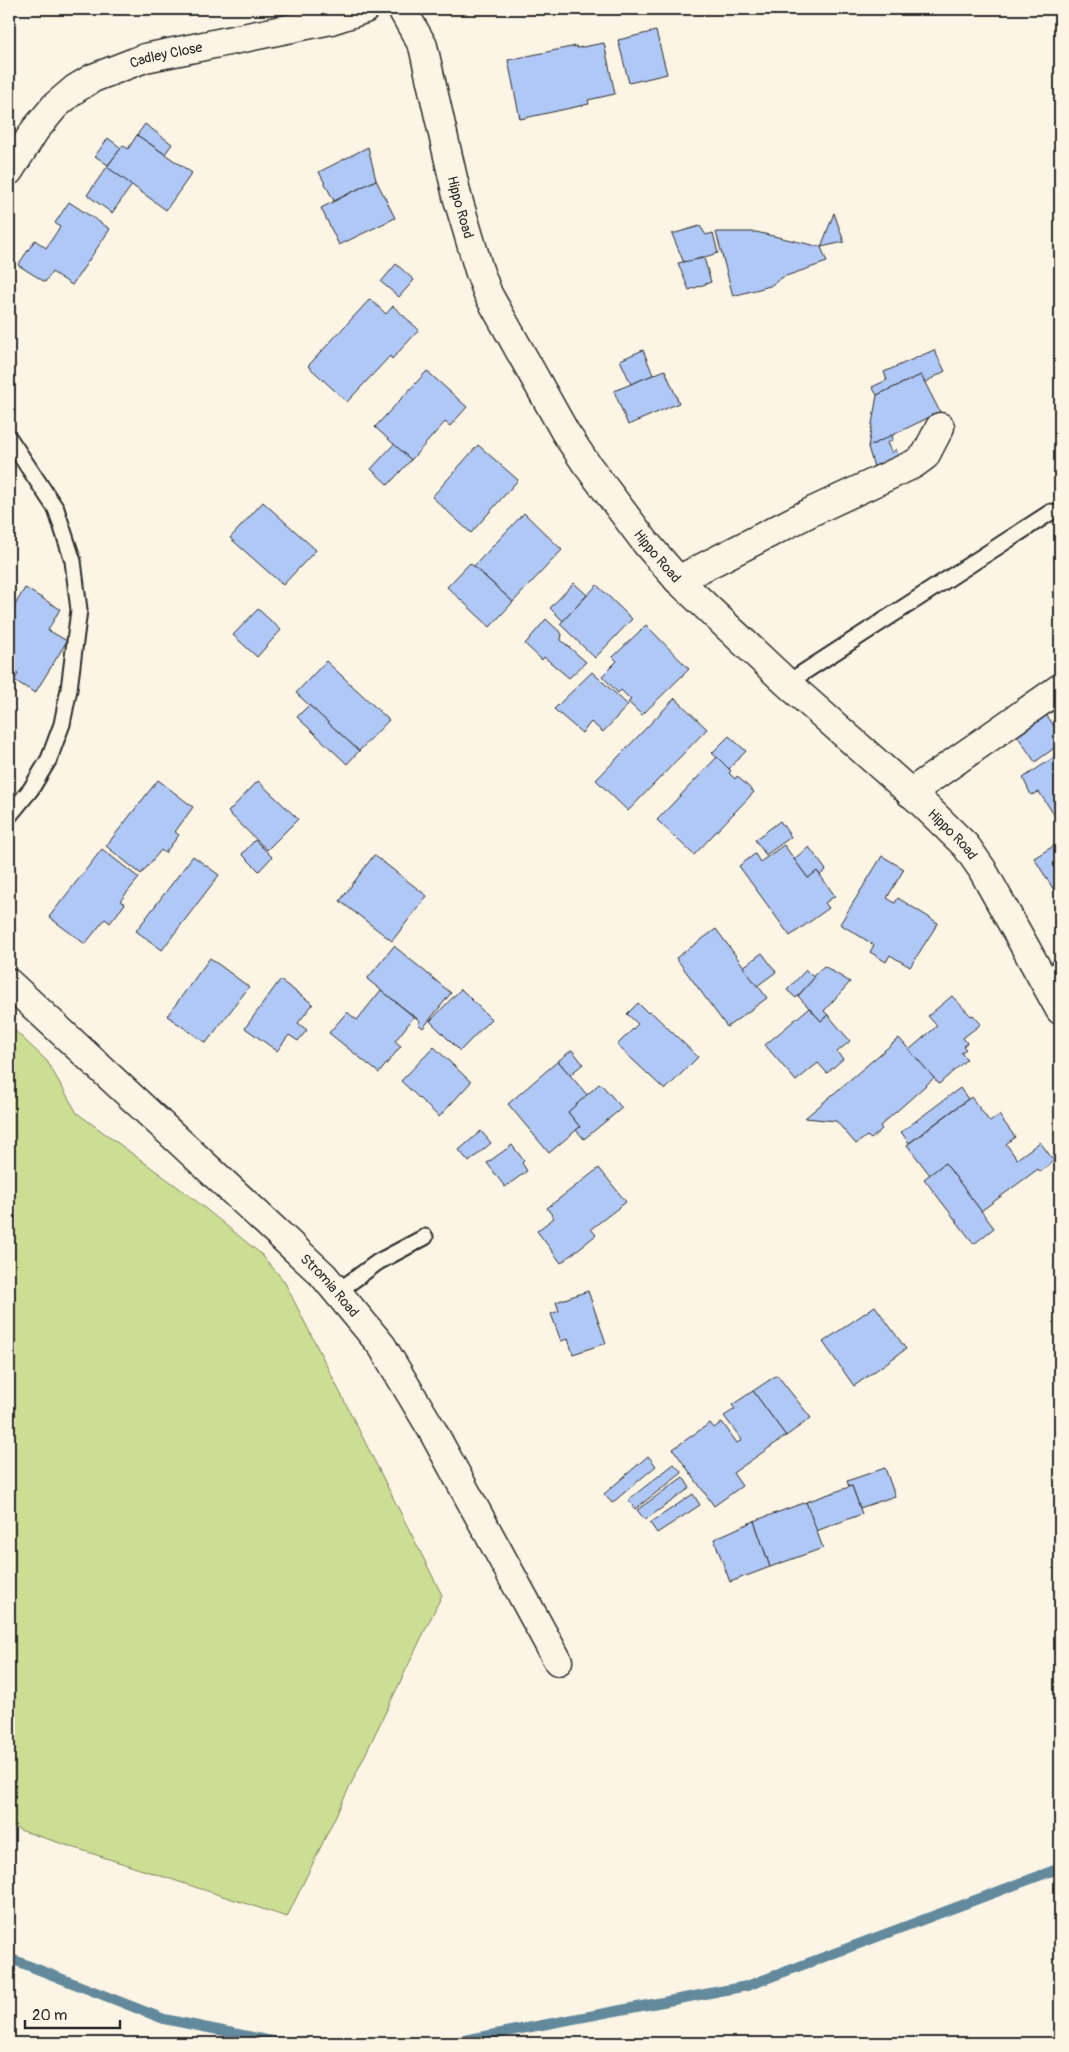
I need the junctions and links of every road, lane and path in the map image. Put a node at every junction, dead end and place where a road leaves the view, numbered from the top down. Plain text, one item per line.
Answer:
1 (365, 9) edge
2 (402, 9) edge
3 (9, 171) edge
4 (940, 427) dead end
5 (9, 438) edge
6 (1051, 512) dead end
7 (678, 580) junction
8 (787, 683) junction
9 (1060, 688) edge
10 (910, 793) junction
11 (9, 816) edge
12 (1052, 973) edge
13 (9, 983) edge
14 (1060, 1010) edge
15 (425, 1236) dead end
16 (337, 1292) junction
17 (558, 1661) dead end

1 - 3 street, Cadley Close
2 - 7 street, Hippo Road
4 - 7 street
5 - 11 lane
6 - 8 lane
7 - 8 street, Hippo Road
8 - 10 street, Hippo Road
9 - 10 street
10 - 12 street, Hippo Road
12 - 14 street, Hippo Road
13 - 16 street, Stromia Road
15 - 16 lane
16 - 17 street, Stromia Road

